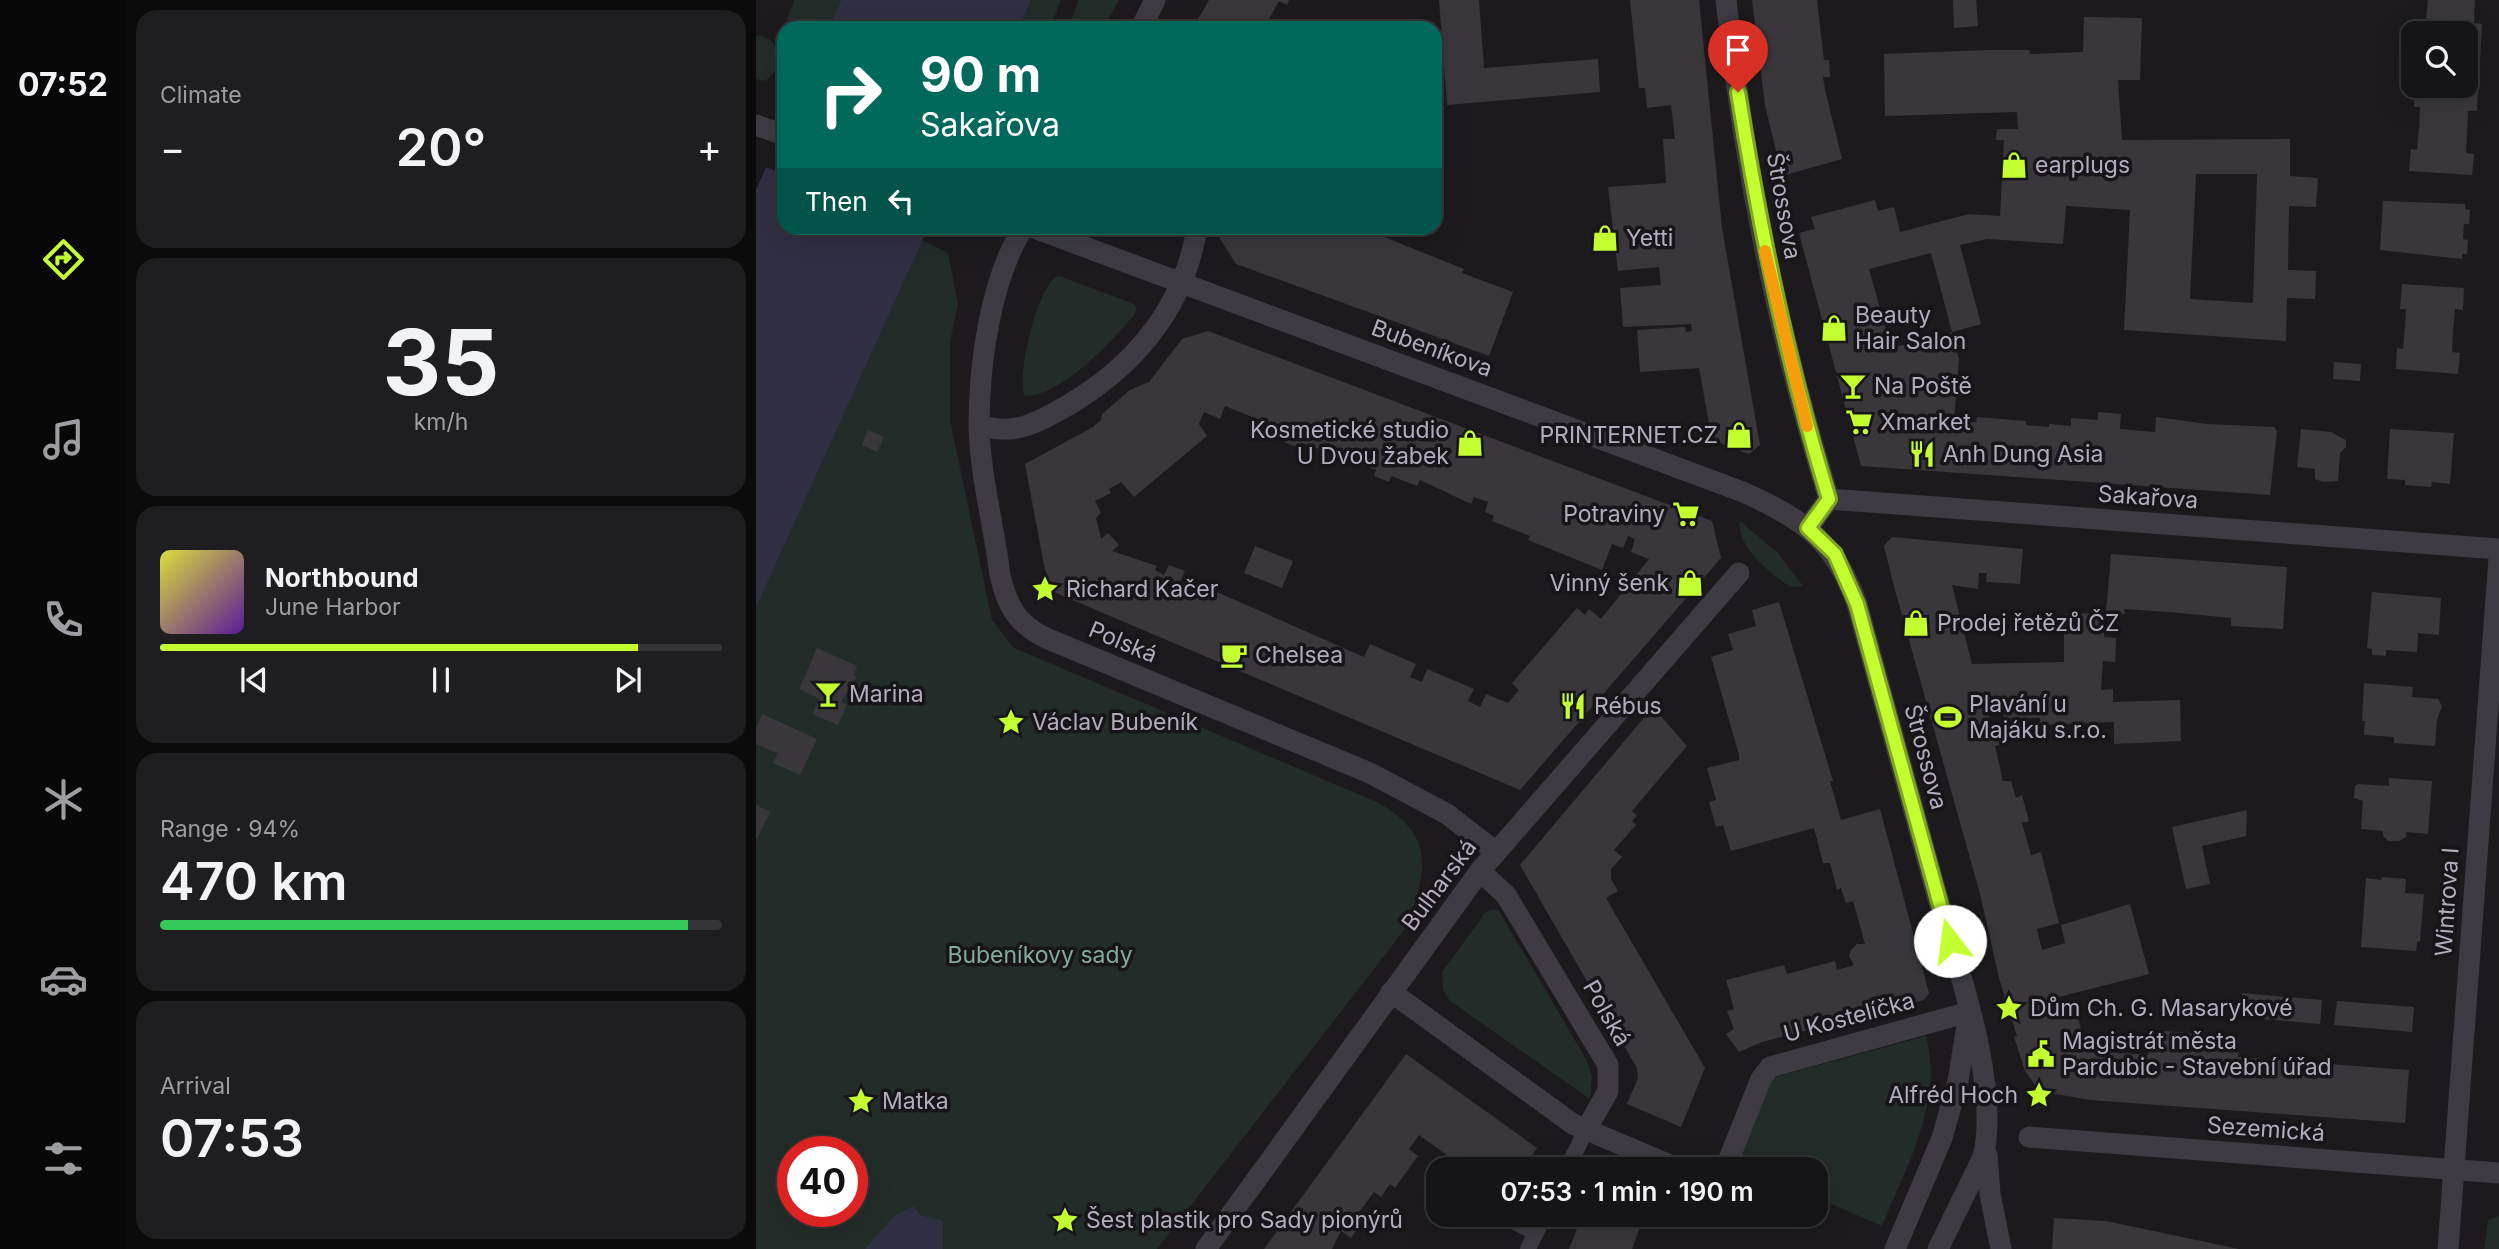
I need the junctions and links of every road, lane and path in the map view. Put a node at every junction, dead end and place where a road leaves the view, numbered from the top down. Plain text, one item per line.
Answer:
1 (1155, 0) edge
2 (1726, 0) edge
3 (1144, 21) edge
4 (1019, 235) edge
5 (1053, 235) edge
6 (1196, 235) edge
7 (1183, 283) junction
8 (979, 425) junction
9 (1829, 499) junction
10 (1808, 528) junction
11 (2499, 549) edge
12 (2499, 558) edge
13 (1739, 573) dead end
14 (1496, 852) junction
15 (1480, 871) junction
16 (1391, 992) junction
17 (1969, 1012) junction
18 (1586, 1130) junction
19 (2029, 1137) dead end
20 (1987, 1143) junction
21 (1573, 1157) edge
22 (1650, 1157) edge
23 (1730, 1157) edge
24 (2454, 1170) junction
25 (2499, 1173) edge
26 (1525, 1227) edge
27 (1539, 1227) edge
28 (1536, 1233) junction
29 (1206, 1249) edge
30 (1528, 1249) edge
31 (1895, 1249) edge
32 (1938, 1249) edge
33 (2001, 1249) edge
34 (2448, 1249) edge

1 - 3 street
2 - 9 street, Štrossova
4 - 8 street, Polská
5 - 7 street, Bubeníkova
6 - 7 street
7 - 8 street
7 - 10 street, Bubeníkova
8 - 14 street, Polská
9 - 10 street
9 - 11 street, Sakařova
10 - 17 street, Štrossova
12 - 24 street, Wintrova I
13 - 14 street, Bulharská
14 - 15 street, Bulharská
15 - 16 street, Bulharská
15 - 18 street, Polská
16 - 18 street
16 - 29 street, Bulharská
17 - 20 street, Štrossova
17 - 23 street, U Kostelíčka
17 - 31 street, Štrossova
18 - 21 lane
18 - 22 street
19 - 24 street, Sezemická
20 - 32 street, Štrossova
20 - 33 street
24 - 25 street, Sezemická
24 - 34 street, Wintrova I
26 - 28 lane
27 - 28 lane
28 - 30 lane

